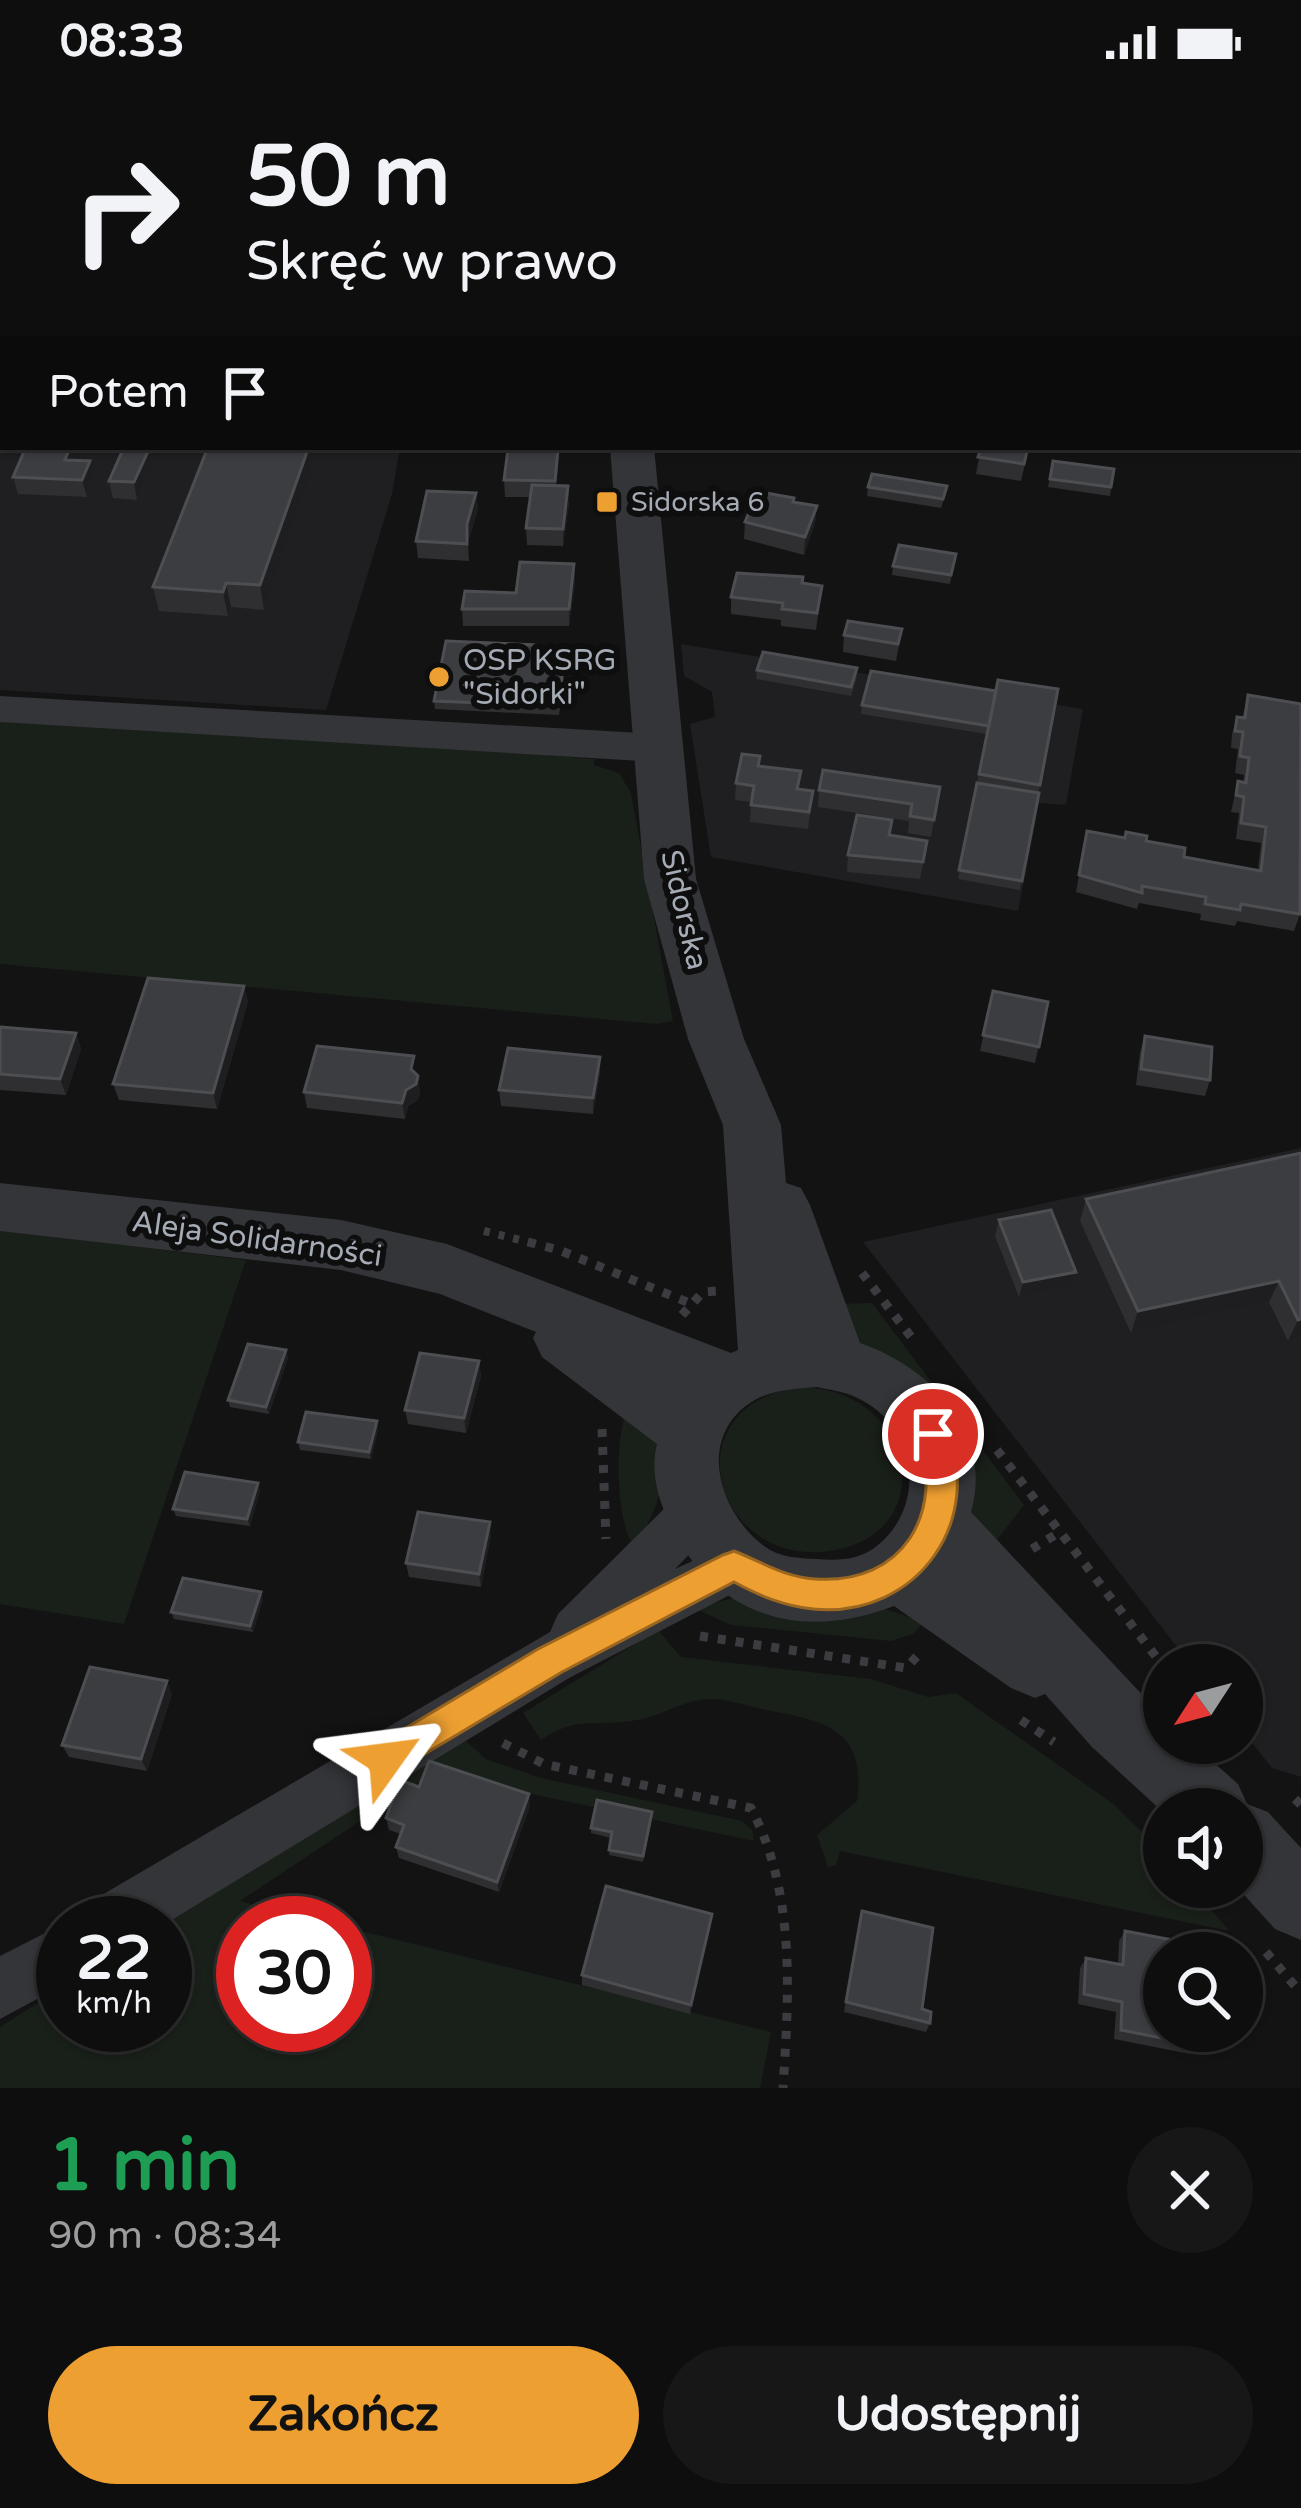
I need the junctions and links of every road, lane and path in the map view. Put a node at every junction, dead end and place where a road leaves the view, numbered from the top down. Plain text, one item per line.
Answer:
1 (632, 450) edge
2 (0, 709) edge
3 (658, 748) junction
4 (752, 1125) junction
5 (0, 1207) edge
6 (861, 1271) dead end
7 (726, 1290) dead end
8 (508, 1295) junction
9 (678, 1321) dead end
10 (918, 1346) dead end
11 (837, 1365) junction
12 (752, 1373) junction
13 (602, 1420) dead end
14 (692, 1433) junction
15 (989, 1439) dead end
16 (693, 1514) junction
17 (612, 1546) dead end
18 (918, 1547) junction
19 (734, 1566) junction
20 (692, 1629) dead end
21 (929, 1643) dead end
22 (1146, 1644) edge
23 (920, 1653) junction
24 (550, 1660) junction
25 (938, 1665) dead end
26 (465, 1712) junction
27 (1012, 1714) dead end
28 (1092, 1736) junction
29 (1178, 1788) edge
30 (1279, 1814) edge
31 (156, 1896) edge
32 (1301, 1903) edge
33 (36, 1968) edge
34 (0, 1989) edge
35 (783, 2088) edge

1 - 3 street, Sidorska
2 - 3 street
3 - 4 street, Sidorska
4 - 11 street
4 - 12 street, Sidorska
5 - 8 street, Aleja Solidarności
6 - 10 path
7 - 9 path
8 - 12 street
8 - 14 street
11 - 12 street
11 - 18 street
12 - 14 street
13 - 17 path
14 - 16 street
15 - 22 path
16 - 19 street
16 - 24 street
18 - 19 street
18 - 28 street
19 - 24 street
20 - 23 path
21 - 23 path
23 - 25 path
24 - 26 street
26 - 31 street
26 - 35 path
27 - 28 path
28 - 29 street
30 - 32 street
33 - 34 street

